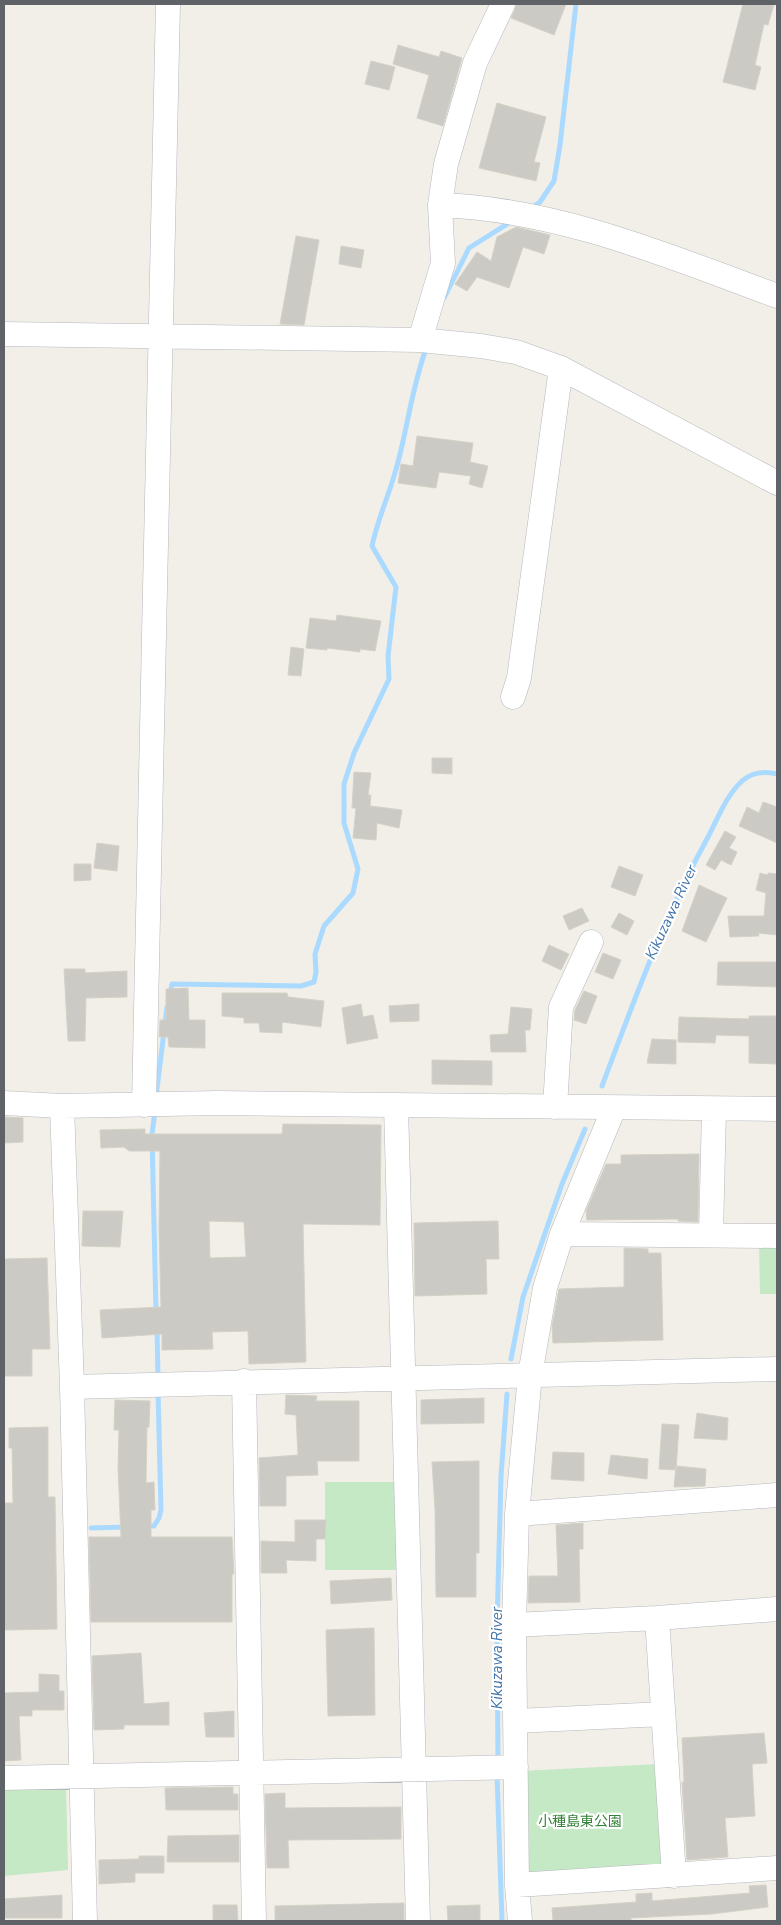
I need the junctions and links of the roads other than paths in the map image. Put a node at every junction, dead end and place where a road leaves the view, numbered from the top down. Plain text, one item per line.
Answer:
1 (168, 4) edge
2 (503, 4) edge
3 (440, 205) junction
4 (777, 296) edge
5 (4, 334) edge
6 (159, 336) junction
7 (420, 340) junction
8 (561, 368) junction
9 (777, 483) edge
10 (513, 697) dead end
11 (591, 942) dead end
12 (4, 1103) edge
13 (144, 1105) junction
14 (62, 1106) junction
15 (396, 1106) junction
16 (556, 1107) junction
17 (614, 1108) junction
18 (714, 1109) junction
19 (777, 1109) edge
20 (562, 1234) junction
21 (711, 1235) junction
22 (777, 1236) edge
23 (777, 1369) edge
24 (530, 1375) junction
25 (404, 1378) junction
26 (244, 1381) junction
27 (72, 1388) junction
28 (777, 1495) edge
29 (517, 1514) junction
30 (777, 1609) edge
31 (657, 1618) junction
32 (514, 1625) junction
33 (663, 1714) junction
34 (516, 1721) junction
35 (512, 1767) junction
36 (414, 1768) junction
37 (250, 1773) junction
38 (4, 1778) edge
39 (82, 1778) junction
40 (777, 1868) edge
41 (674, 1876) junction
42 (517, 1885) junction
43 (85, 1921) edge
44 (254, 1921) edge
45 (418, 1921) edge
46 (520, 1921) edge

1 - 6 street
2 - 3 street
3 - 4 street
3 - 7 street
5 - 6 street
6 - 7 street
6 - 13 street
7 - 8 street
8 - 9 street
8 - 10 street
11 - 16 street
12 - 14 street
13 - 14 street
13 - 15 street
14 - 27 street
15 - 16 street
15 - 25 street
16 - 17 street
17 - 18 street
17 - 20 street
18 - 19 street
18 - 21 street
20 - 21 street
20 - 24 street
21 - 22 street
23 - 24 street
24 - 25 street
24 - 29 street
25 - 26 street
25 - 36 street
26 - 27 street
26 - 37 street
27 - 39 street
28 - 29 street
29 - 32 street
30 - 31 street
31 - 32 street
31 - 33 street
32 - 34 street
33 - 34 street
33 - 41 street
34 - 35 street
35 - 36 street
35 - 42 street
36 - 37 street
36 - 45 street
37 - 39 street
37 - 44 street
38 - 39 street
39 - 43 street
40 - 41 street
41 - 42 street
42 - 46 street

